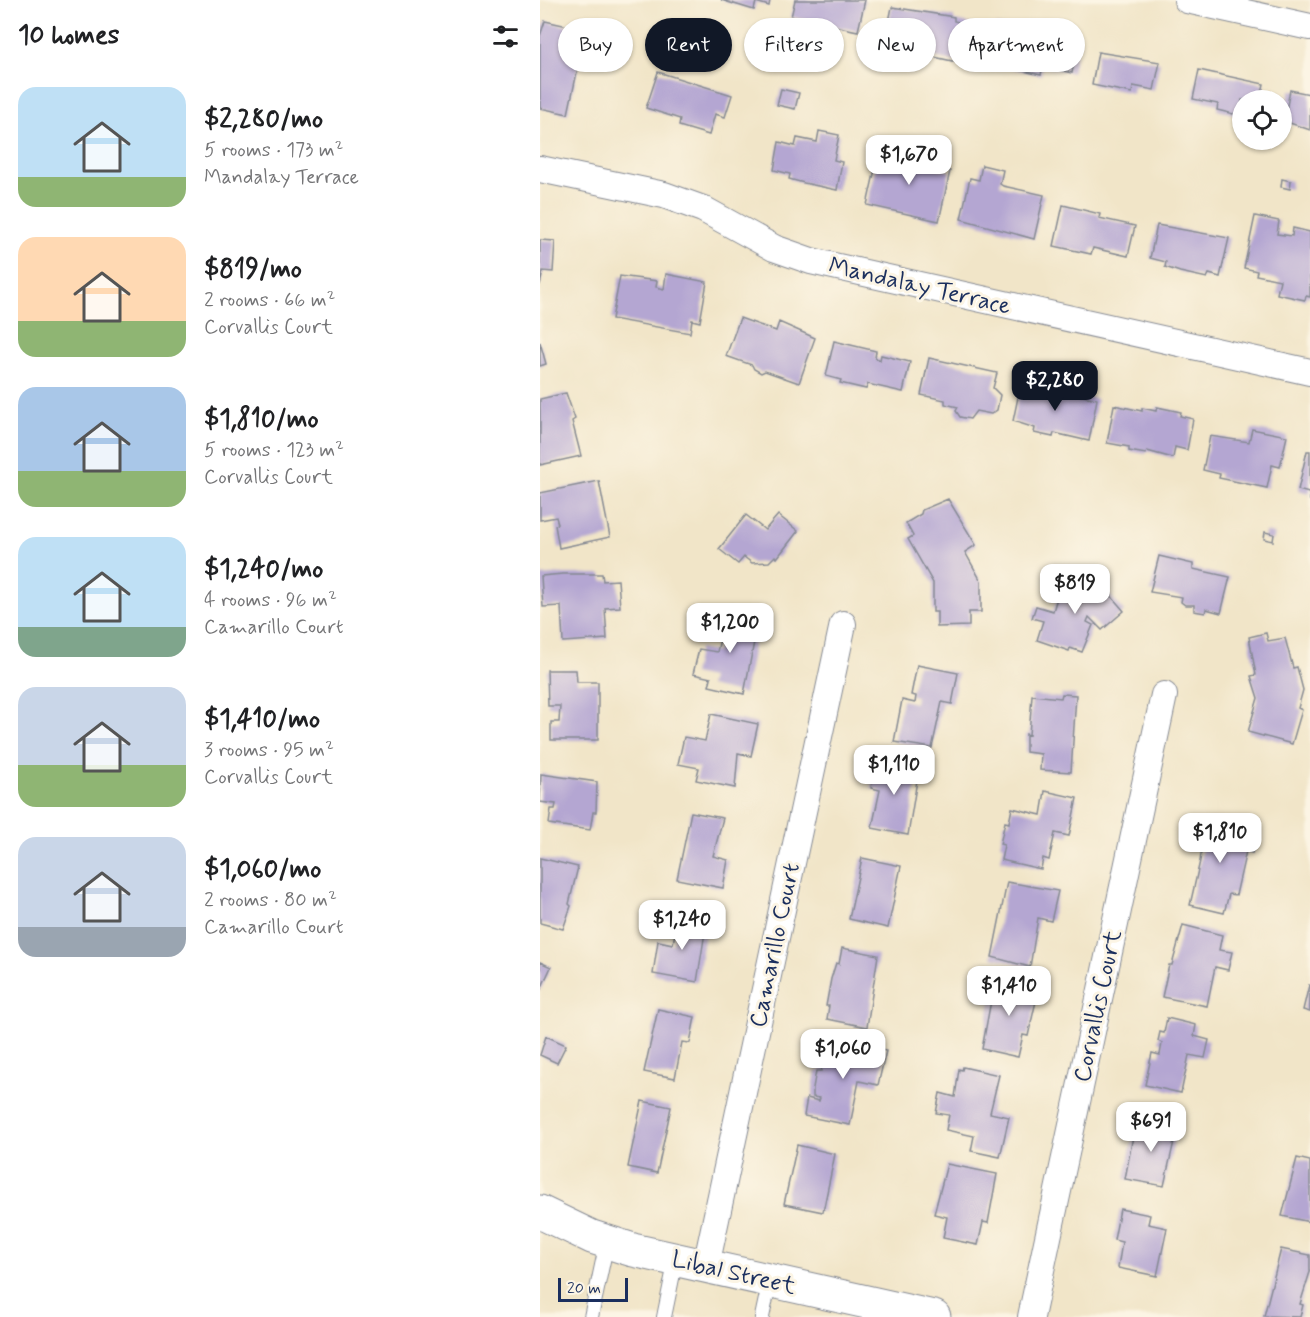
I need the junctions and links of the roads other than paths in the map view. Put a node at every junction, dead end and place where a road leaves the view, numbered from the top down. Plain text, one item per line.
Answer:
1 (1187, 0) edge
2 (1310, 27) edge
3 (540, 169) edge
4 (1310, 372) edge
5 (843, 624) dead end
6 (1164, 695) dead end
7 (540, 1212) edge
8 (607, 1242) junction
9 (691, 1262) junction
10 (770, 1280) junction
11 (591, 1317) edge
12 (664, 1317) edge
13 (762, 1317) edge
14 (934, 1317) edge
15 (1031, 1317) edge

1 - 2 street
3 - 4 street, Mandalay Terrace
5 - 9 street, Camarillo Court
6 - 15 street, Corvallis Court
7 - 8 street, Libal Street
8 - 9 street, Libal Street
8 - 11 lane
9 - 10 street, Libal Street
9 - 12 lane
10 - 13 lane
10 - 14 street, Libal Street

